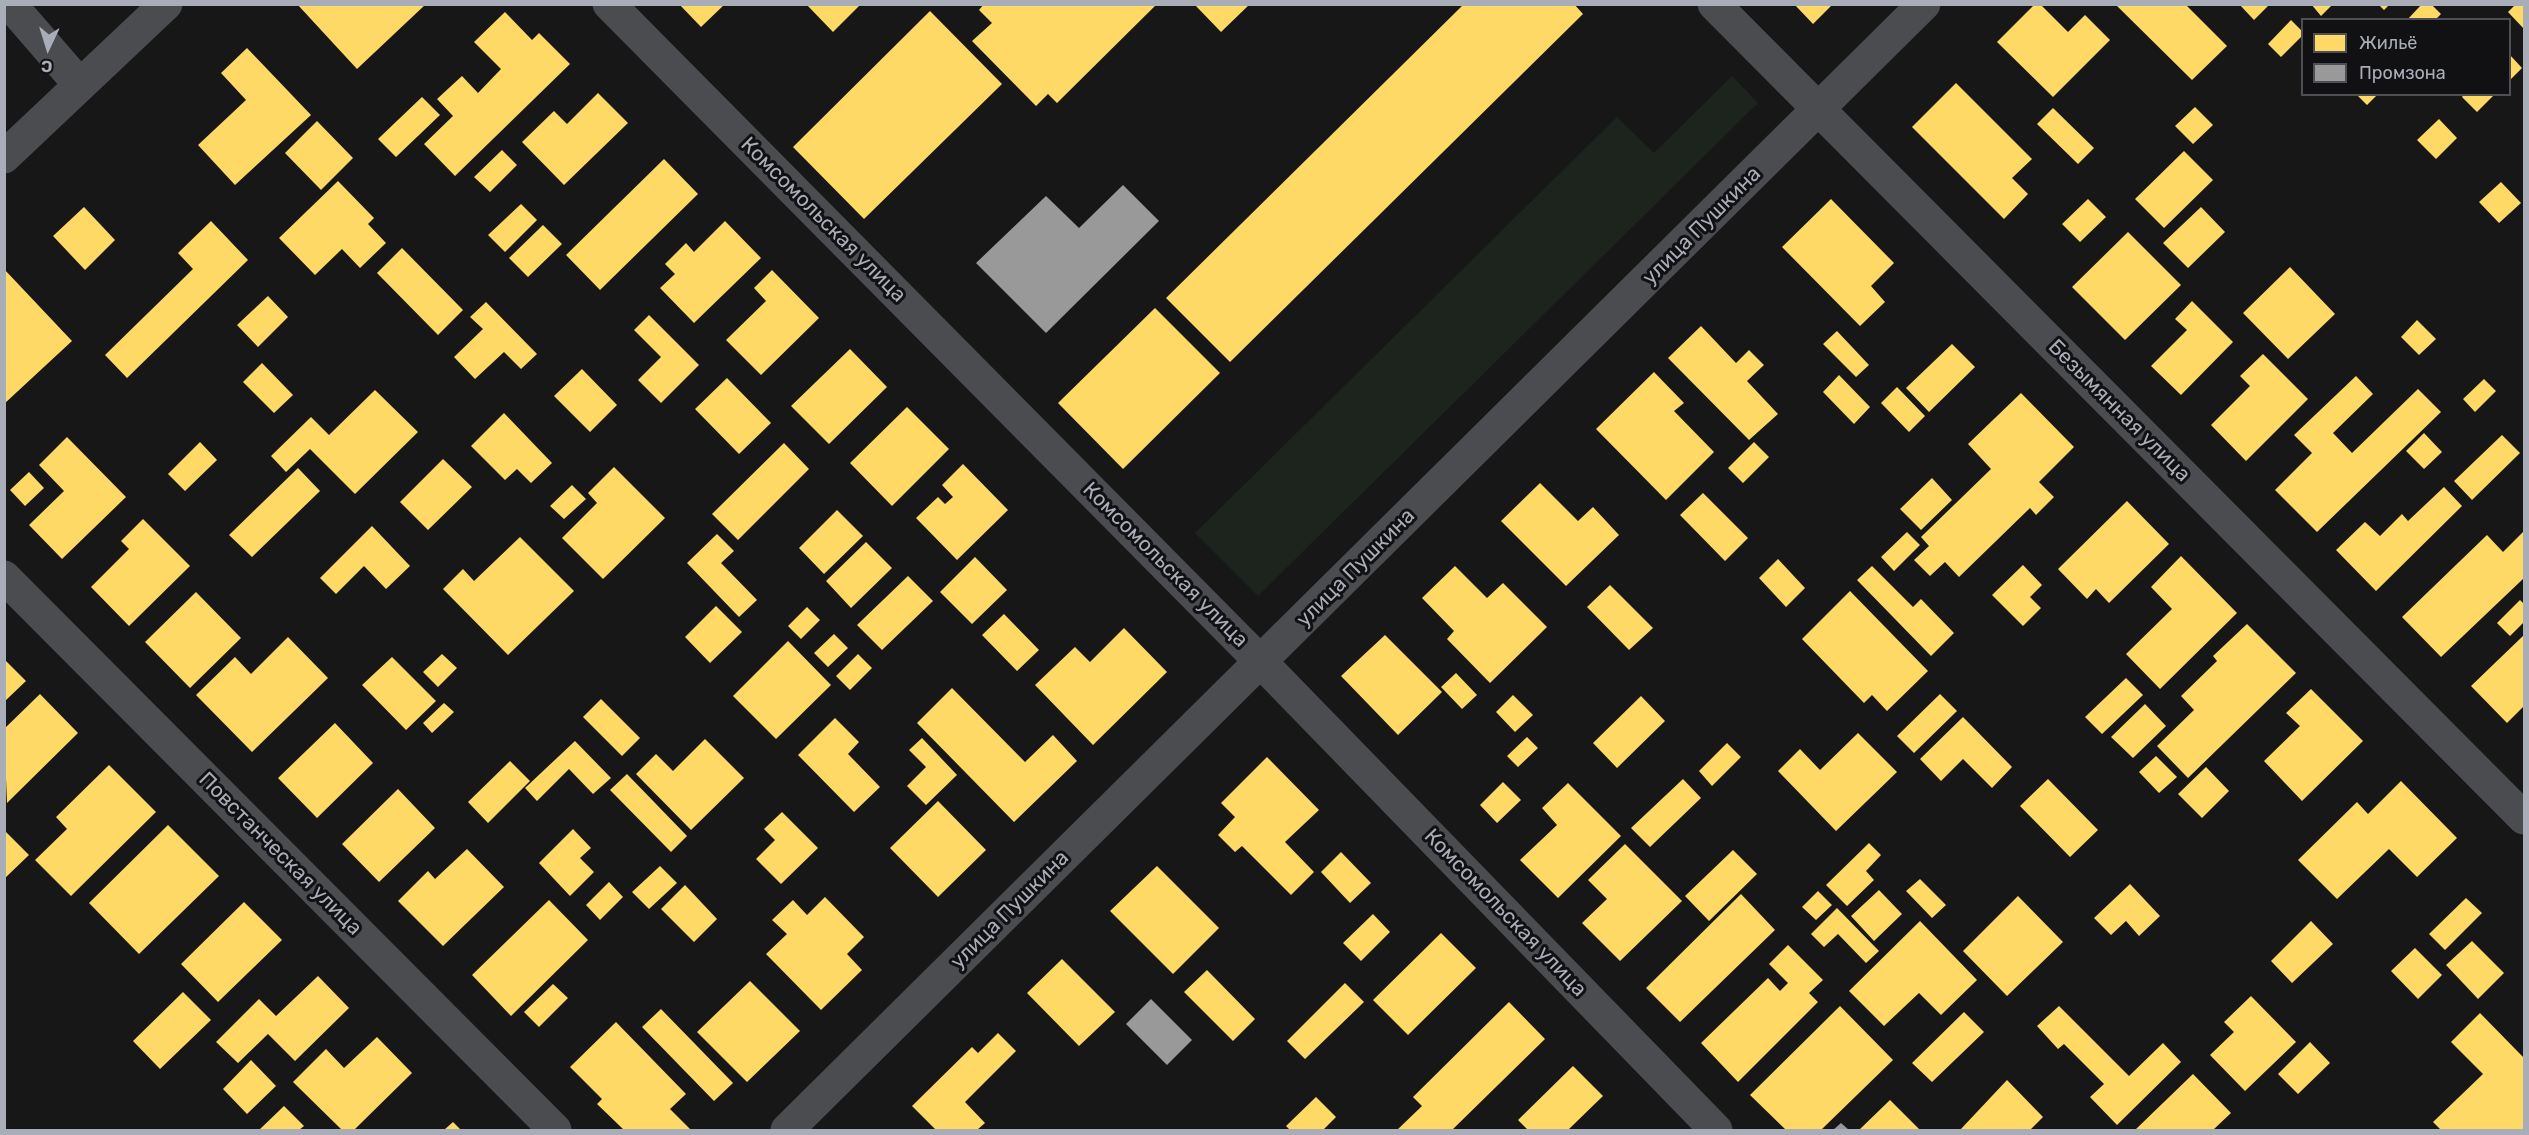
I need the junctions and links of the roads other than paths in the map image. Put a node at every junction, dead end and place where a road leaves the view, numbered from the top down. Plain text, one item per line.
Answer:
1 (10, 4) edge
2 (166, 4) edge
3 (609, 4) edge
4 (1714, 4) edge
5 (1924, 4) edge
6 (80, 85) junction
7 (1819, 110) junction
8 (4, 157) edge
9 (4, 577) edge
10 (1261, 662) junction
11 (2524, 818) edge
12 (555, 1131) edge
13 (787, 1131) edge
14 (1716, 1131) edge

1 - 6 street
2 - 6 street
3 - 10 street, Комсомольская улица
4 - 7 street, Безымянная улица
5 - 7 street, улица Пушкина
6 - 8 street
7 - 10 street, улица Пушкина
7 - 11 street, Безымянная улица
9 - 12 street, Повстанческая улица
10 - 13 street, улица Пушкина
10 - 14 street, Комсомольская улица

